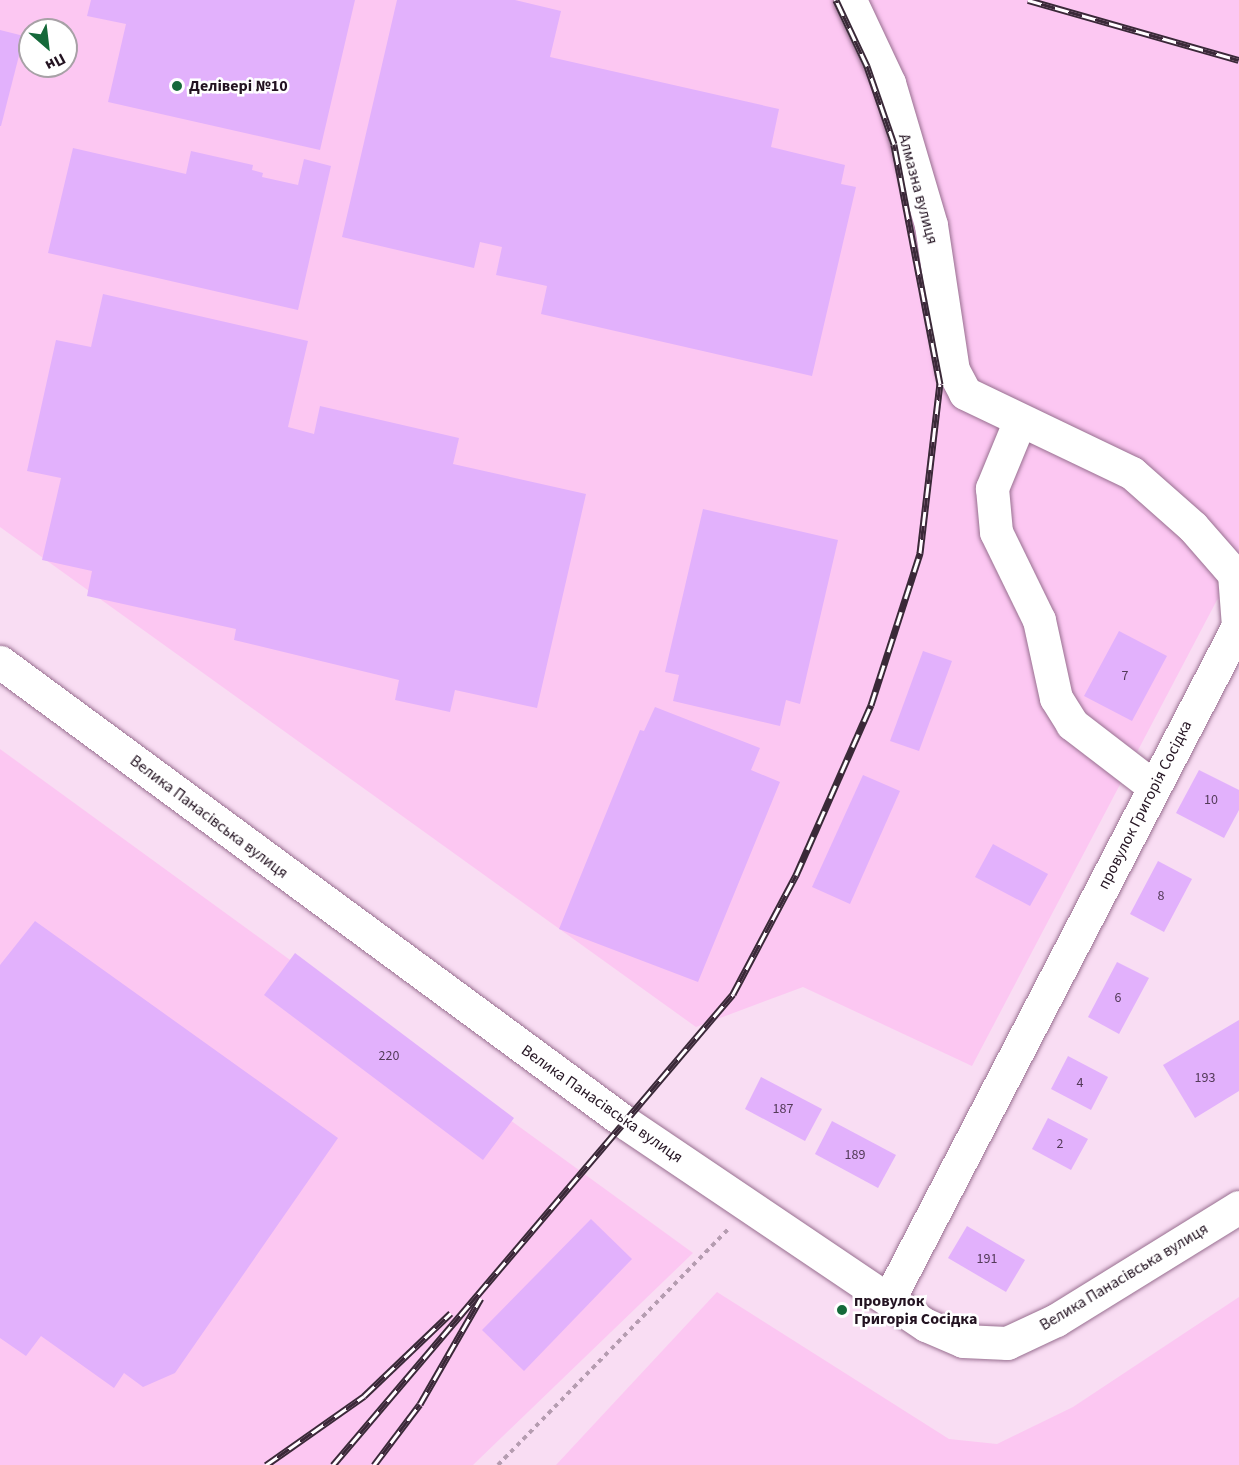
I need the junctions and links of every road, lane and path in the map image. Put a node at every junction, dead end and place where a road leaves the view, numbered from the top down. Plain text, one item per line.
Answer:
1 (850, 0) edge
2 (989, 405) joint
3 (1020, 420) junction
4 (0, 662) edge
5 (1154, 787) junction
6 (749, 1207) junction
7 (1239, 1208) edge
8 (888, 1299) junction
9 (498, 1465) edge

1 - 2 street, Алмазна вулиця
2 - 3 street, провулок Григорія Сосідка
3 - 5 street
3 - 5 street, провулок Григорія Сосідка
4 - 6 street, Велика Панасівська вулиця
5 - 8 street, провулок Григорія Сосідка
6 - 8 street, Велика Панасівська вулиця
6 - 9 path
7 - 8 street, Велика Панасівська вулиця

